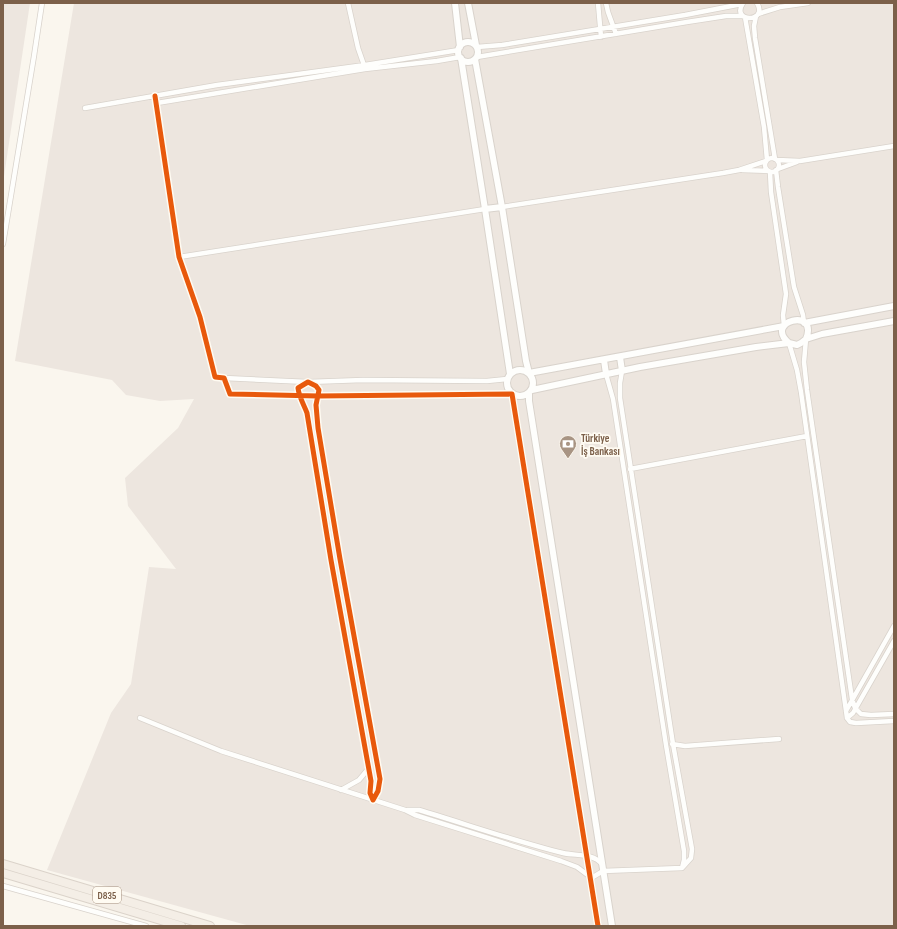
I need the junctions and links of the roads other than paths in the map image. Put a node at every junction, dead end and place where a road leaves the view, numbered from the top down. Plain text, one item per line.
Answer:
1 (42, 3) edge
2 (348, 3) edge
3 (455, 3) edge
4 (468, 3) edge
5 (598, 3) edge
6 (606, 3) edge
7 (742, 3) edge
8 (757, 3) edge
9 (808, 3) edge
10 (801, 4) edge
11 (685, 15) junction
12 (757, 15) junction
13 (744, 16) junction
14 (641, 22) junction
15 (686, 22) junction
16 (614, 26) junction
17 (600, 28) junction
18 (643, 30) junction
19 (616, 34) junction
20 (601, 36) junction
21 (476, 46) junction
22 (460, 53) junction
23 (476, 58) junction
24 (760, 65) junction
25 (754, 66) junction
26 (365, 67) junction
27 (155, 96) junction
28 (157, 103) junction
29 (85, 108) dead end
30 (894, 146) edge
31 (767, 160) junction
32 (776, 160) junction
33 (800, 160) junction
34 (738, 170) junction
35 (777, 170) junction
36 (769, 171) junction
37 (502, 207) junction
38 (486, 209) junction
39 (3, 244) edge
40 (179, 257) junction
41 (894, 306) edge
42 (894, 320) edge
43 (804, 323) junction
44 (784, 326) junction
45 (806, 339) junction
46 (789, 343) junction
47 (620, 357) junction
48 (604, 360) junction
49 (622, 371) junction
50 (529, 373) junction
51 (606, 374) junction
52 (508, 377) junction
53 (224, 378) junction
54 (308, 382) junction
55 (530, 392) junction
56 (512, 394) junction
57 (299, 395) junction
58 (318, 396) junction
59 (807, 436) junction
60 (631, 468) junction
61 (625, 475) junction
62 (634, 532) junction
63 (641, 532) junction
64 (653, 611) junction
65 (646, 612) junction
66 (894, 626) edge
67 (894, 641) edge
68 (852, 700) junction
69 (855, 708) junction
70 (846, 711) junction
71 (853, 713) junction
72 (861, 714) junction
73 (894, 714) edge
74 (140, 718) dead end
75 (847, 718) junction
76 (894, 721) edge
77 (778, 738) dead end
78 (673, 744) junction
79 (666, 745) junction
80 (369, 768) junction
81 (341, 790) junction
82 (373, 800) junction
83 (406, 810) junction
84 (517, 839) junction
85 (515, 846) junction
86 (586, 857) junction
87 (3, 864) edge
88 (603, 868) junction
89 (682, 868) junction
90 (3, 873) edge
91 (589, 876) junction
92 (3, 886) edge
93 (146, 926) edge
94 (181, 926) edge
95 (210, 926) edge
96 (598, 926) edge
97 (612, 926) edge

1 - 39 street
2 - 26 street
3 - 22 street
4 - 21 street
5 - 17 street
6 - 16 street
7 - 11 street
7 - 13 street
8 - 12 street
9 - 10 street
10 - 12 street
11 - 14 street
11 - 15 street
12 - 13 street
12 - 24 street
13 - 15 street
13 - 25 street
14 - 16 street
14 - 18 street
15 - 18 street
16 - 17 street
16 - 19 street
17 - 20 street
17 - 21 street
18 - 19 street
19 - 20 street
20 - 23 street
21 - 22 street
21 - 23 street
22 - 23 street
22 - 26 street
22 - 38 street
23 - 37 street
24 - 25 street
24 - 32 street
25 - 31 street
26 - 27 street
26 - 28 street
27 - 28 street
27 - 29 street
28 - 40 street
30 - 33 street
31 - 32 street
31 - 34 street
31 - 36 street
32 - 33 street
32 - 35 street
33 - 35 street
34 - 36 street
34 - 37 street
35 - 36 street
35 - 43 street
36 - 44 street
37 - 38 street
37 - 50 street
38 - 40 street
38 - 52 street
40 - 53 street
41 - 43 street
42 - 45 street
43 - 44 street
43 - 45 street
44 - 46 street
44 - 47 street
45 - 46 street
45 - 68 street
46 - 49 street
46 - 59 street
47 - 48 street
47 - 49 street
48 - 50 street
48 - 51 street
49 - 51 street
49 - 60 street
50 - 52 street
50 - 55 street
51 - 55 street
51 - 61 street
52 - 54 street
52 - 56 street
53 - 54 street
53 - 57 street
54 - 57 street
54 - 58 street
55 - 56 street
55 - 88 street
56 - 58 street
56 - 86 street
57 - 58 street
57 - 80 street
58 - 82 street
59 - 60 street
59 - 70 street
60 - 61 street
60 - 63 street
61 - 62 street
62 - 63 street
62 - 65 street
63 - 64 street
64 - 65 street
64 - 78 street
65 - 79 street
66 - 68 street
67 - 69 street
68 - 69 street
68 - 70 street
69 - 71 street
69 - 72 street
70 - 75 street
71 - 72 street
71 - 75 street
72 - 73 street
74 - 81 street
75 - 76 street
77 - 78 street
78 - 79 street
78 - 89 street
79 - 89 street
80 - 81 street
80 - 82 street
81 - 82 street
82 - 83 street
83 - 84 street
83 - 85 street
84 - 85 street
84 - 86 street
85 - 91 street
86 - 88 street
86 - 91 street
87 - 95 highway, D835
88 - 89 street
88 - 91 street
88 - 97 street
90 - 94 highway, D835
91 - 96 street
92 - 93 street

